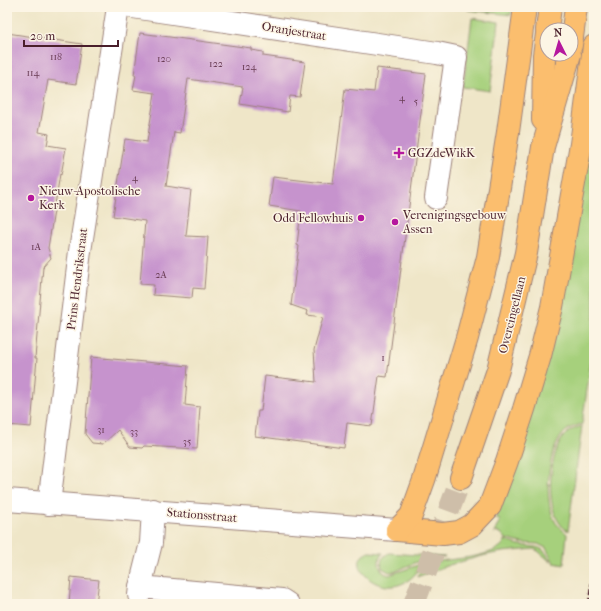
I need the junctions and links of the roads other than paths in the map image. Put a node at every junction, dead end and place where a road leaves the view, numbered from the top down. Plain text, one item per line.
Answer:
1 (118, 7) edge
2 (133, 7) edge
3 (525, 7) edge
4 (550, 7) edge
5 (576, 7) edge
6 (549, 22) edge
7 (574, 22) edge
8 (594, 46) edge
9 (544, 62) edge
10 (568, 62) edge
11 (543, 147) junction
12 (436, 198) dead end
13 (461, 478) tunnel mouth
14 (7, 500) edge
15 (49, 504) junction
16 (153, 510) junction
17 (397, 530) junction
18 (288, 604) edge

1 - 15 street, Prins Hendrikstraat
2 - 12 street, Oranjestraat
3 - 17 main road
4 - 6 main road
5 - 7 main road
8 - 17 main road
9 - 11 main road, Overcingellaan
10 - 11 main road, Overcingellaan
11 - 13 main road, Overcingellaan
14 - 15 street, Stationsstraat
15 - 16 street, Stationsstraat
16 - 17 street, Stationsstraat
16 - 18 street

